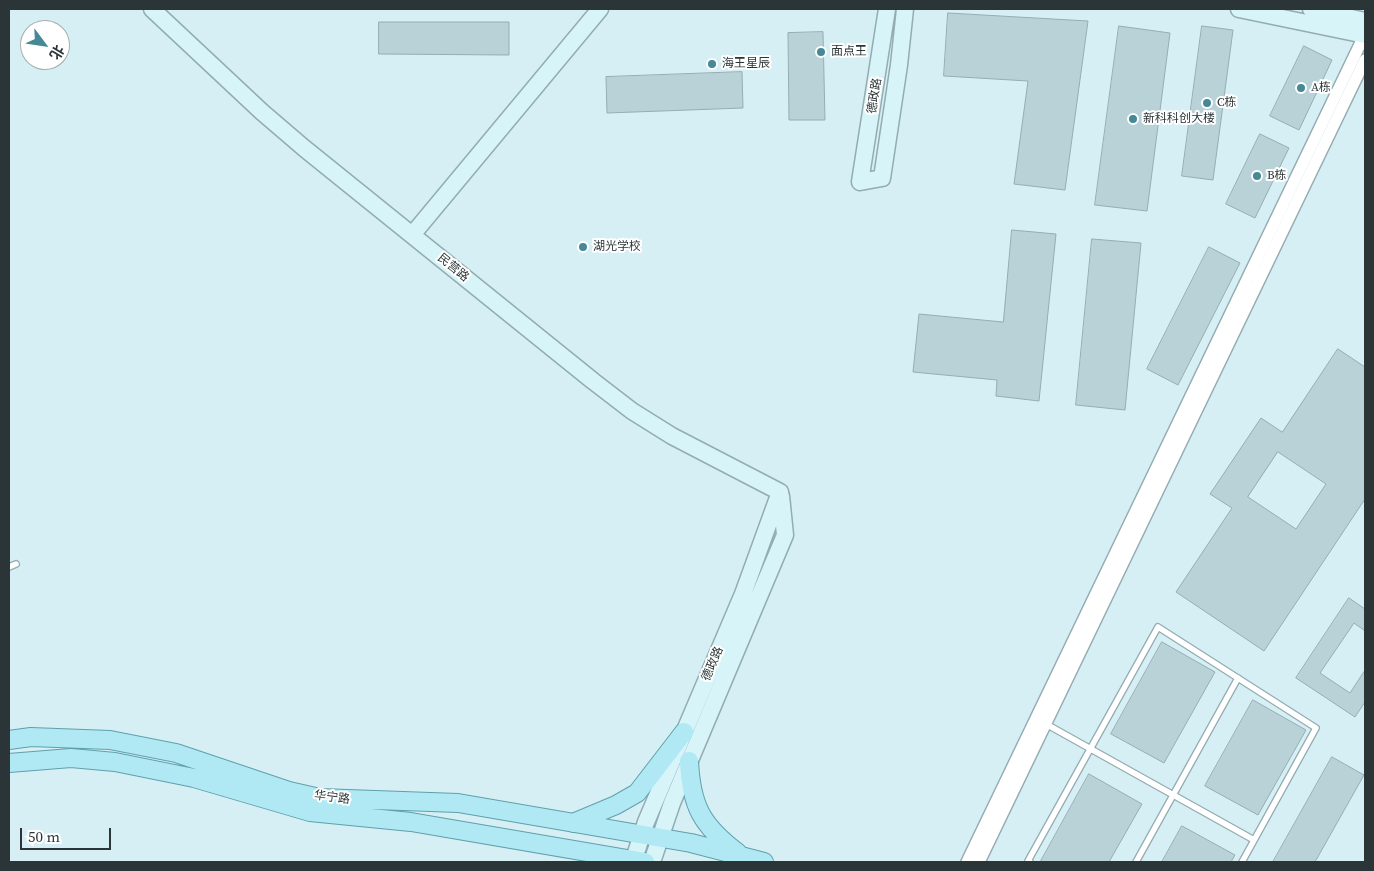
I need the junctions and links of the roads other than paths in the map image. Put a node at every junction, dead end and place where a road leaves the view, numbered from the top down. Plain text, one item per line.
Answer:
1 (152, 9) edge
2 (600, 9) edge
3 (887, 9) edge
4 (905, 9) edge
5 (1239, 9) edge
6 (1311, 9) edge
7 (1365, 21) edge
8 (1365, 35) edge
9 (1365, 60) edge
10 (412, 235) junction
11 (780, 492) junction
12 (16, 564) dead end
13 (9, 567) edge
14 (1238, 678) junction
15 (1046, 724) junction
16 (684, 732) junction
17 (9, 740) edge
18 (1090, 749) junction
19 (689, 761) junction
20 (9, 763) edge
21 (1173, 795) junction
22 (573, 823) junction
23 (641, 835) junction
24 (660, 839) junction
25 (1254, 840) junction
26 (567, 850) junction
27 (742, 856) junction
28 (586, 862) edge
29 (637, 862) edge
30 (652, 862) edge
31 (764, 862) edge
32 (967, 862) edge
33 (979, 862) edge
34 (1030, 862) edge
35 (1136, 862) edge
36 (1242, 862) edge

1 - 10 street, 民营路
2 - 10 street
3 - 4 street, 德政路
5 - 8 street
6 - 7 street
8 - 32 street
9 - 15 street
10 - 11 street, 民营路
11 - 16 street, 德政路
11 - 19 street, 德政路
12 - 13 lane
14 - 18 lane
14 - 21 lane
14 - 25 lane
15 - 18 lane
15 - 33 street
16 - 22 main road
16 - 23 street, 德政路
17 - 22 main road, 华宁路
18 - 21 lane
18 - 34 lane
19 - 24 street, 德政路
19 - 27 main road
20 - 26 main road, 华宁路
21 - 25 lane
21 - 35 lane
22 - 23 main road, 华宁路
23 - 24 main road, 华宁路
23 - 29 street, 德政路
24 - 27 main road, 华宁路
24 - 30 street, 德政路
25 - 36 lane
26 - 28 main road
26 - 29 main road, 华宁路
27 - 31 main road, 华宁路

